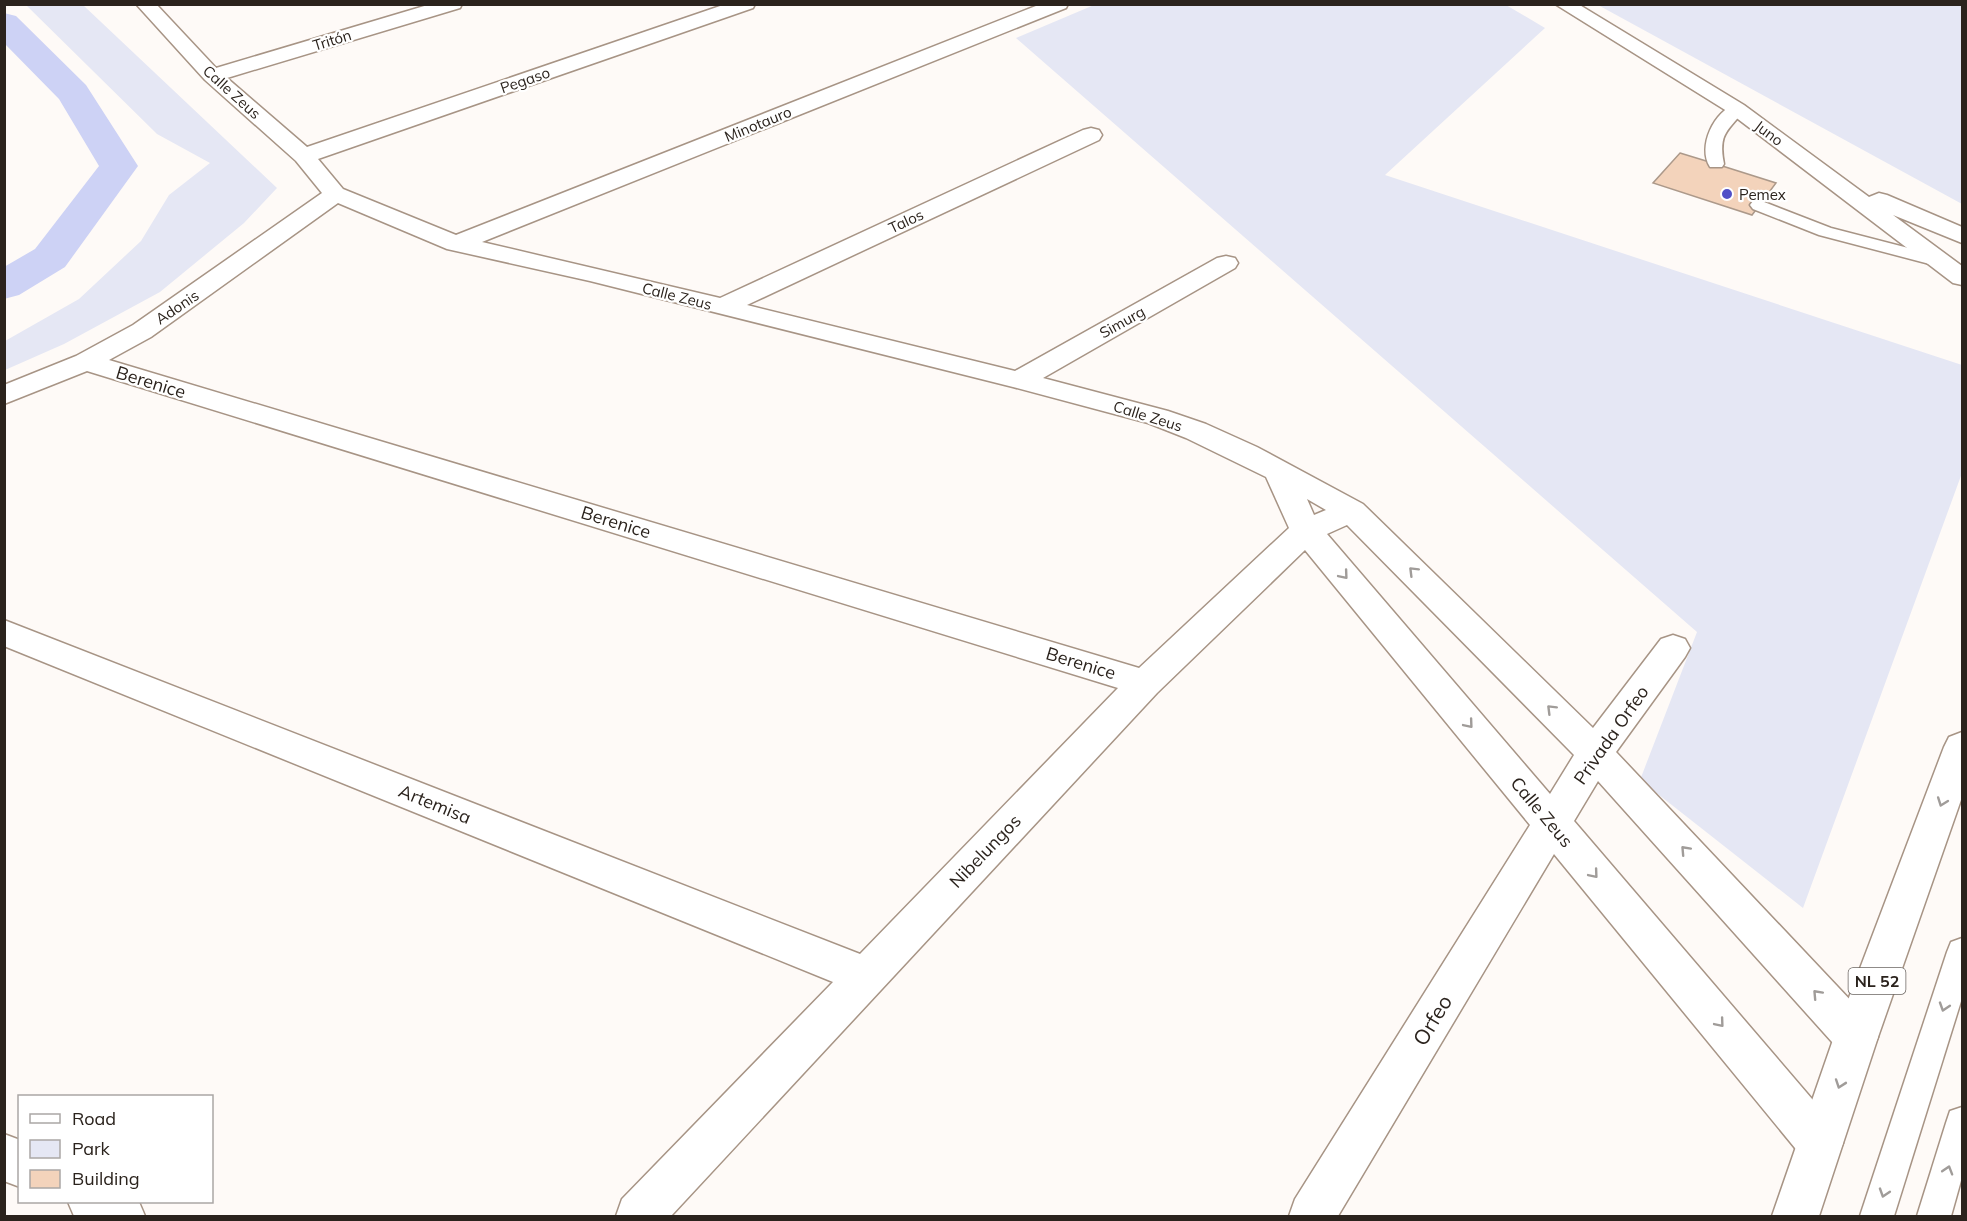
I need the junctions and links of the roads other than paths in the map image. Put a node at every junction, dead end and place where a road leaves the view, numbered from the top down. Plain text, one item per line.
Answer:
1 (145, 4) edge
2 (453, 4) edge
3 (746, 4) edge
4 (1059, 4) edge
5 (1564, 4) edge
6 (212, 76) junction
7 (1737, 109) junction
8 (1090, 135) dead end
9 (304, 156) junction
10 (1716, 164) dead end
11 (1829, 178) junction
12 (335, 194) junction
13 (1759, 205) dead end
14 (1962, 236) edge
15 (456, 244) junction
16 (1941, 262) junction
17 (1226, 263) dead end
18 (1962, 278) edge
19 (721, 307) junction
20 (87, 362) junction
21 (1019, 380) junction
22 (4, 394) edge
23 (1278, 471) junction
24 (1352, 511) junction
25 (1306, 530) junction
26 (4, 632) edge
27 (1673, 648) dead end
28 (1145, 682) junction
29 (1962, 747) edge
30 (1595, 753) junction
31 (1551, 823) junction
32 (1962, 952) edge
33 (866, 976) junction
34 (1856, 1037) junction
35 (1962, 1122) edge
36 (1820, 1143) junction
37 (4, 1157) edge
38 (18, 1163) edge
39 (94, 1203) edge
40 (121, 1216) edge
41 (639, 1216) edge
42 (1312, 1216) edge
43 (1795, 1216) edge
44 (1877, 1216) edge
45 (1934, 1216) edge

1 - 6 street, Calle Zeus
2 - 6 street, Tritón
3 - 9 street, Pegaso
4 - 15 street, Minotauro
5 - 7 street, Juno
6 - 9 street, Calle Zeus
7 - 10 lane
7 - 11 street, Juno
8 - 19 street, Talos
9 - 12 street, Calle Zeus
11 - 14 street
11 - 16 street, Juno
12 - 15 street, Calle Zeus
12 - 20 street, Adonis
13 - 16 lane
15 - 19 street, Calle Zeus
16 - 18 street, Juno
17 - 21 street, Simurg
19 - 21 street, Calle Zeus
20 - 22 street, Adonis
20 - 28 street, Berenice
21 - 23 street, Calle Zeus
23 - 24 street, Calle Zeus
23 - 25 street, Calle Zeus
24 - 25 street, Nibelungos
30 -> 24 street, Calle Zeus
25 - 28 street, Nibelungos
25 -> 31 street, Calle Zeus
26 - 33 street, Artemisa
27 - 30 street, Privada Orfeo
28 - 33 street, Nibelungos
29 -> 34 street, NL 52
30 - 31 street, Privada Orfeo
34 -> 30 street, Calle Zeus
31 -> 36 street, Calle Zeus
31 - 42 street, Orfeo
32 -> 44 lane
33 - 41 street, Nibelungos
34 -> 36 street, NL 52
45 -> 35 lane
36 - 43 street, NL 52
37 - 38 street
39 - 40 street

